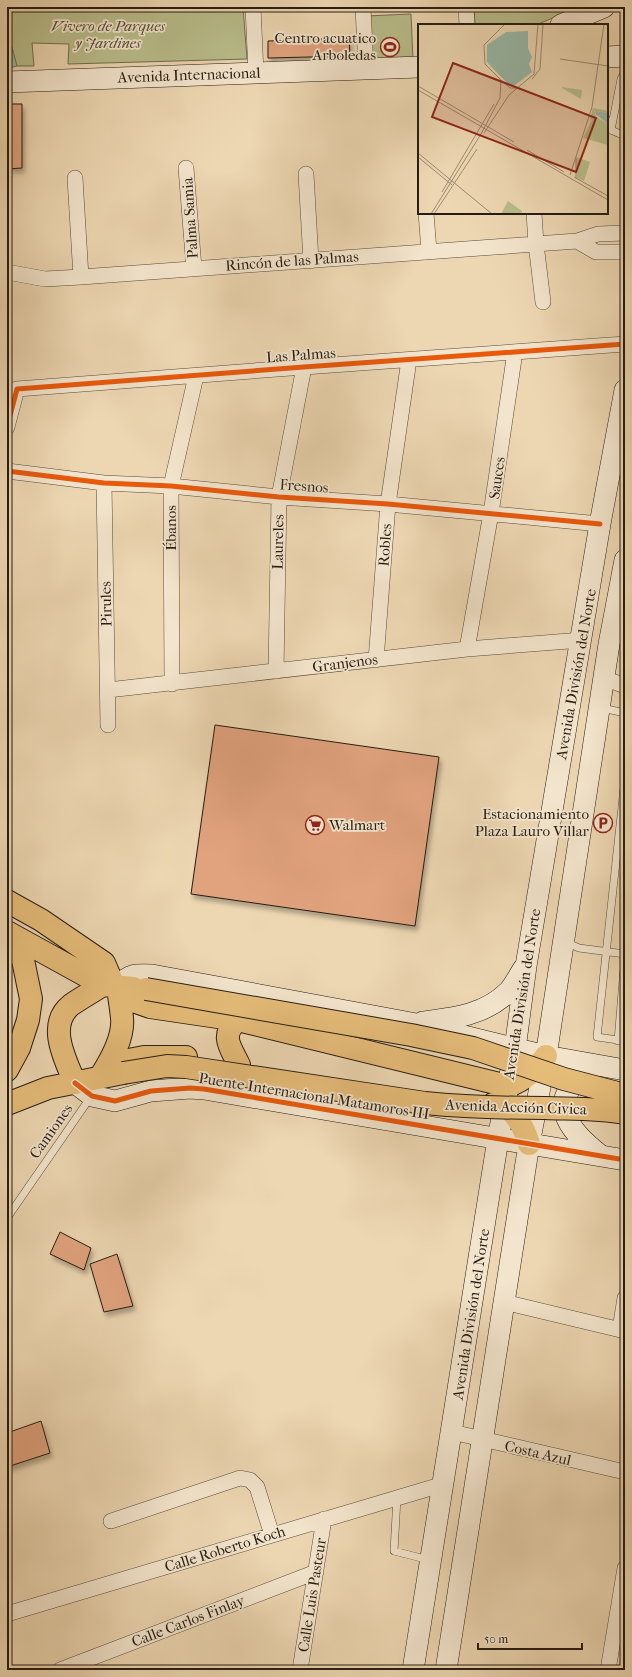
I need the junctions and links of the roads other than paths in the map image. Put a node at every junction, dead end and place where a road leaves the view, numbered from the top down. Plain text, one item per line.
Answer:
1 (254, 7) edge
2 (363, 7) edge
3 (466, 7) edge
4 (604, 7) edge
5 (467, 24) edge
6 (563, 24) edge
7 (625, 56) edge
8 (608, 57) edge
9 (418, 67) edge
10 (366, 70) junction
11 (625, 71) edge
12 (256, 73) junction
13 (623, 79) edge
14 (7, 82) edge
15 (608, 122) edge
16 (611, 130) junction
17 (625, 136) edge
18 (186, 168) dead end
19 (306, 174) dead end
20 (75, 178) dead end
21 (426, 214) edge
22 (534, 214) edge
23 (625, 233) edge
24 (577, 241) junction
25 (536, 244) junction
26 (428, 251) junction
27 (625, 252) edge
28 (311, 261) junction
29 (194, 268) junction
30 (7, 272) edge
31 (81, 277) junction
32 (542, 302) dead end
33 (625, 344) edge
34 (515, 352) junction
35 (409, 360) junction
36 (304, 367) junction
37 (196, 376) junction
38 (625, 390) edge
39 (7, 426) edge
40 (7, 471) edge
41 (104, 483) junction
42 (171, 486) junction
43 (279, 497) junction
44 (388, 504) junction
45 (491, 513) junction
46 (600, 524) junction
47 (625, 560) edge
48 (582, 640) junction
49 (467, 650) junction
50 (376, 660) junction
51 (276, 671) junction
52 (604, 678) junction
53 (172, 684) junction
54 (625, 686) edge
55 (108, 690) junction
56 (571, 702) junction
57 (600, 708) junction
58 (625, 714) edge
59 (108, 725) dead end
60 (625, 779) edge
61 (7, 901) edge
62 (566, 925) junction
63 (7, 932) edge
64 (579, 948) junction
65 (607, 952) junction
66 (625, 955) edge
67 (561, 960) junction
68 (526, 966) junction
69 (112, 986) junction
70 (625, 996) edge
71 (238, 1020) junction
72 (411, 1023) junction
73 (622, 1041) edge
74 (515, 1049) junction
75 (546, 1056) junction
76 (239, 1065) junction
77 (617, 1068) edge
78 (7, 1070) edge
79 (98, 1081) junction
80 (625, 1095) edge
81 (506, 1096) junction
82 (7, 1104) edge
83 (625, 1113) edge
84 (498, 1139) junction
85 (529, 1144) junction
86 (601, 1156) junction
87 (625, 1160) edge
88 (7, 1218) edge
89 (625, 1298) edge
90 (504, 1302) junction
91 (622, 1330) edge
92 (452, 1432) junction
93 (483, 1440) junction
94 (625, 1472) edge
95 (444, 1484) junction
96 (398, 1497) junction
97 (324, 1519) junction
98 (111, 1521) dead end
99 (272, 1535) junction
100 (432, 1560) junction
101 (625, 1568) edge
102 (316, 1572) junction
103 (7, 1614) edge
104 (620, 1630) edge
105 (60, 1670) edge
106 (300, 1670) edge
107 (414, 1670) edge
108 (446, 1670) edge
109 (608, 1670) edge

1 - 12 street
2 - 10 street
3 - 5 street
4 - 6 main road
7 - 8 main road
9 - 10 main road, Avenida Internacional
10 - 12 main road, Avenida Internacional
11 - 13 lane
12 - 14 main road, Avenida Internacional
13 - 16 lane
15 - 16 lane
16 - 17 lane
18 - 29 street, Palma Samia
19 - 28 street
20 - 31 street
21 - 26 street
22 - 25 street
23 - 24 street, Rincón de las Palmas
24 - 25 street, Rincón de las Palmas
24 - 27 street
25 - 26 street, Rincón de las Palmas
25 - 32 street
26 - 28 street, Rincón de las Palmas
28 - 29 street, Rincón de las Palmas
29 - 31 street, Rincón de las Palmas
30 - 31 street, Rincón de las Palmas
33 - 34 street, Las Palmas
34 - 35 street, Las Palmas
34 - 45 street, Sauces
35 - 36 street, Las Palmas
35 - 44 street, Robles
36 - 37 street, Las Palmas
36 - 43 street, Laureles
37 - 39 street, Las Palmas
37 - 42 street, Ébanos
38 - 46 main road, Avenida División del Norte
40 - 41 street, Fresnos
41 - 42 street, Fresnos
41 - 55 street, Pirules
42 - 43 street, Fresnos
42 - 53 street, Ébanos
43 - 44 street, Fresnos
43 - 51 street, Laureles
44 - 45 street, Fresnos
44 - 50 street, Robles
45 - 46 street, Fresnos
45 - 49 street, Sauces
46 - 48 main road, Avenida División del Norte
47 - 52 main road, Avenida División del Norte
48 - 49 street, Granjenos
48 - 56 main road, Avenida División del Norte
49 - 50 street, Granjenos
50 - 51 street, Granjenos
51 - 53 street, Granjenos
52 - 54 street
52 - 57 main road, Avenida División del Norte
53 - 55 street, Granjenos
55 - 59 street, Pirules
56 - 57 main road
56 - 68 main road, Avenida División del Norte
57 - 58 lane
57 - 62 main road, Avenida División del Norte
60 - 65 lane
61 - 69 highway
62 - 64 lane
62 - 67 main road, Avenida División del Norte
63 - 69 highway
63 - 78 highway
64 - 65 lane
64 - 67 lane
65 - 66 lane
65 - 73 lane
66 - 73 lane
67 - 75 main road, Avenida División del Norte
68 - 72 main road
68 - 74 main road, Avenida División del Norte
69 - 71 highway
69 - 72 main road
69 - 79 highway
69 - 79 highway
69 - 80 highway, Avenida Acción Civica, bridge
70 - 73 lane
71 - 76 highway
71 - 81 highway
72 - 74 main road
74 - 75 main road
74 - 81 main road, Avenida División del Norte
75 - 77 main road
75 - 81 highway
75 - 85 main road, Avenida División del Norte
76 - 79 highway
76 - 81 highway
77 - 86 main road
79 - 82 highway, Puente Internacional Matamoros III
79 - 83 highway, Avenida Acción Civica, bridge
79 - 84 main road, Puente Internacional Matamoros III
79 - 88 lane, Camiones
81 - 84 main road, Avenida División del Norte
81 - 85 highway
84 - 85 main road, Puente Internacional Matamoros III
84 - 92 main road, Avenida División del Norte
85 - 86 main road
85 - 90 main road, Avenida División del Norte
86 - 87 main road
89 - 91 street
90 - 91 street
90 - 93 main road, Avenida División del Norte
92 - 93 street, Costa Azul
92 - 95 main road, Avenida División del Norte
93 - 94 street, Costa Azul
93 - 108 main road, Avenida División del Norte
95 - 96 street, Calle Roberto Koch
95 - 100 main road, Avenida División del Norte
96 - 97 street, Calle Roberto Koch
96 - 100 lane
97 - 99 street, Calle Roberto Koch
97 - 102 street, Calle Luis Pasteur
98 - 99 street
99 - 103 street, Calle Roberto Koch
100 - 107 main road, Avenida División del Norte
101 - 104 street
102 - 105 street, Calle Carlos Finlay
102 - 106 street, Calle Luis Pasteur
104 - 109 street

